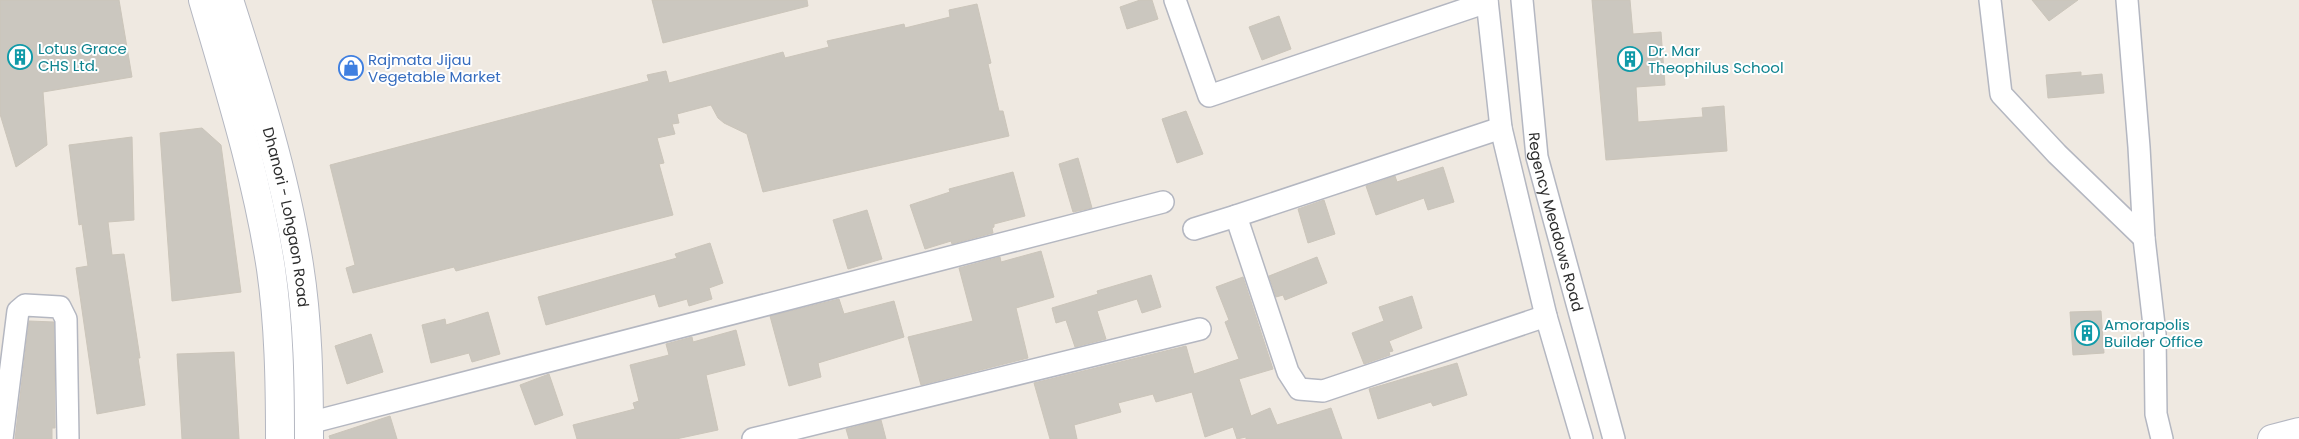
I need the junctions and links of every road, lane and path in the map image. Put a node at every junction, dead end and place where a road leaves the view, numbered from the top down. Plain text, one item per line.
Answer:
1 (203, 0) edge
2 (229, 0) edge
3 (1175, 0) edge
4 (1522, 0) edge
5 (1990, 0) edge
6 (2127, 0) edge
7 (1487, 1) edge
8 (1501, 128) junction
9 (1163, 202) dead end
10 (1236, 216) junction
11 (1194, 229) dead end
12 (2144, 238) junction
13 (1546, 316) junction
14 (1200, 329) dead end
15 (309, 431) edge
16 (2299, 432) edge
17 (2, 439) edge
18 (68, 439) edge
19 (280, 439) edge
20 (753, 439) edge
21 (1582, 439) edge
22 (1614, 439) edge
23 (2162, 439) edge
24 (2272, 439) edge

1 - 19 main road, Dhanori - Lohgaon Road
2 - 15 main road, Dhanori - Lohgaon Road
3 - 7 street
4 - 22 street, Regency Meadows Road
5 - 12 street
6 - 12 street
7 - 8 street
8 - 10 street
8 - 13 street
9 - 15 street
10 - 11 street
10 - 13 street
12 - 23 street
13 - 21 street
14 - 20 street
16 - 24 main road
17 - 18 street

